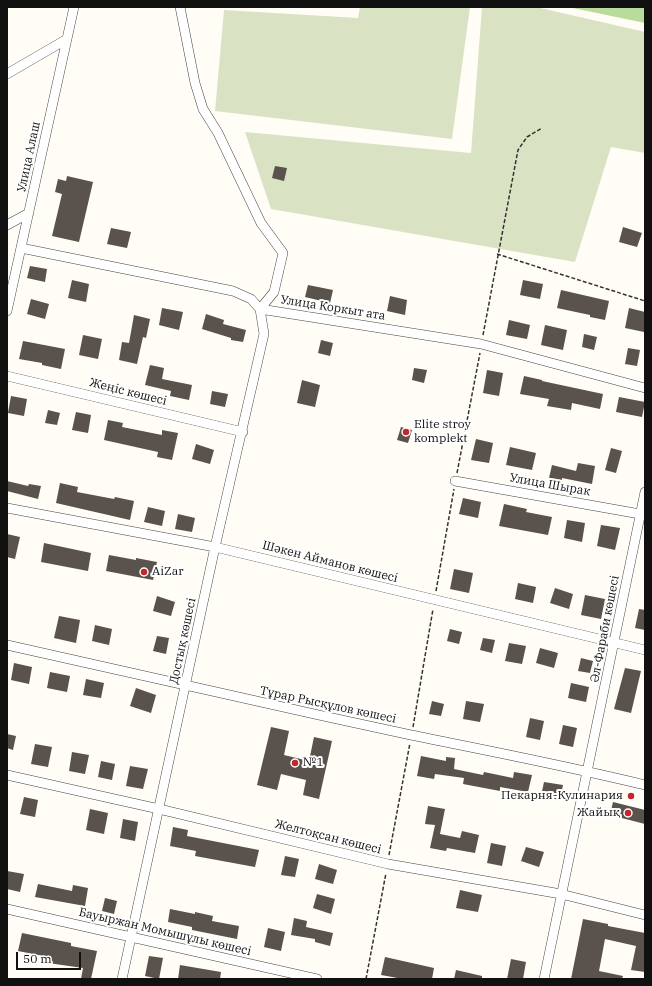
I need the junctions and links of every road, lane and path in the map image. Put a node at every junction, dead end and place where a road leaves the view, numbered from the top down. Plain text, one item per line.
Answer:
1 (74, 7) edge
2 (180, 7) edge
3 (67, 39) junction
4 (7, 74) edge
5 (542, 128) dead end
6 (29, 213) junction
7 (7, 225) edge
8 (21, 248) junction
9 (497, 254) junction
10 (645, 301) edge
11 (260, 309) junction
12 (7, 312) edge
13 (481, 344) junction
14 (7, 376) edge
15 (645, 388) edge
16 (243, 432) junction
17 (456, 481) junction
18 (645, 492) edge
19 (7, 508) edge
20 (640, 514) junction
21 (216, 547) junction
22 (435, 600) junction
23 (614, 642) junction
24 (7, 645) edge
25 (645, 650) edge
26 (186, 686) junction
27 (412, 735) junction
28 (588, 771) junction
29 (7, 775) edge
30 (645, 785) edge
31 (159, 809) junction
32 (388, 864) junction
33 (561, 894) junction
34 (7, 909) edge
35 (645, 915) edge
36 (132, 936) junction
37 (122, 979) edge
38 (317, 979) edge
39 (366, 979) edge
40 (544, 979) edge

1 - 3 street, Улица Алаш
2 - 11 street
3 - 4 street
3 - 6 street, Улица Алаш
5 - 9 path
6 - 7 street
6 - 8 street, Улица Алаш
8 - 11 street
8 - 12 street, Улица Алаш
9 - 10 path
9 - 13 path
11 - 13 street, Улица Коркыт ата
11 - 16 street, Достық көшесі
13 - 15 street, Улица Коркыт ата
13 - 17 path
14 - 16 street, Жеңіс көшесі
16 - 21 street, Достық көшесі
17 - 20 street, Улица Шырак
17 - 22 path
18 - 20 street, Әл-Фараби көшесі
19 - 21 street, Шәкен Айманов көшесі
20 - 23 street, Әл-Фараби көшесі
21 - 22 street, Шәкен Айманов көшесі
21 - 26 street, Достық көшесі
22 - 23 street, Шәкен Айманов көшесі
22 - 27 path
23 - 25 street, Шәкен Айманов көшесі
23 - 28 street, Әл-Фараби көшесі
24 - 26 street, Тұрар Рысқұлов көшесі
26 - 27 street, Тұрар Рысқұлов көшесі
26 - 31 street, Достық көшесі
27 - 28 street, Тұрар Рысқұлов көшесі
27 - 32 path
28 - 30 street, Тұрар Рысқұлов көшесі
28 - 33 street, Әл-Фараби көшесі
29 - 31 street, Желтоқсан көшесі
31 - 32 street, Желтоқсан көшесі
31 - 36 street, Достық көшесі
32 - 33 street, Желтоқсан көшесі
32 - 39 path
33 - 35 street, Желтоқсан көшесі
33 - 40 street, Әл-Фараби көшесі
34 - 36 street, Бауыржан Момышұлы көшесі
36 - 37 street, Достық көшесі
36 - 38 street, Бауыржан Момышұлы көшесі

